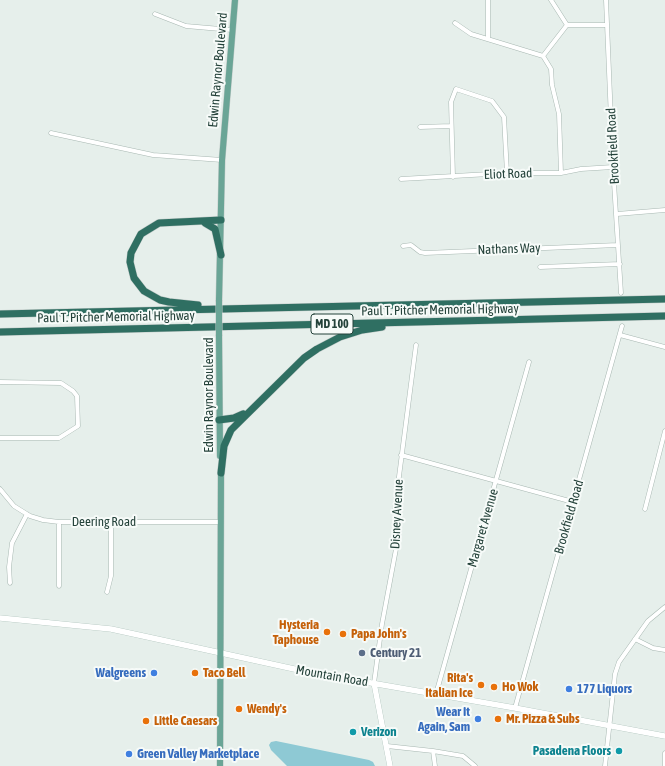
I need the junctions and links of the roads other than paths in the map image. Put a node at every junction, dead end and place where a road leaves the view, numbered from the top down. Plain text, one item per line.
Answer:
1 (235, 0) edge
2 (488, 0) edge
3 (551, 0) edge
4 (606, 0) edge
5 (155, 14) dead end
6 (455, 23) dead end
7 (567, 25) junction
8 (607, 25) junction
9 (232, 30) junction
10 (488, 38) junction
11 (543, 56) junction
12 (450, 126) junction
13 (420, 127) dead end
14 (51, 133) dead end
15 (222, 160) junction
16 (613, 167) junction
17 (561, 173) junction
18 (507, 174) junction
19 (453, 177) junction
20 (401, 179) dead end
21 (665, 210) edge
22 (616, 214) junction
23 (221, 220) junction
24 (194, 222) junction
25 (618, 245) junction
26 (403, 246) dead end
27 (221, 255) junction
28 (620, 264) junction
29 (540, 267) dead end
30 (622, 293) dead end
31 (665, 298) edge
32 (248, 308) junction
33 (0, 314) edge
34 (665, 316) edge
35 (528, 319) junction
36 (622, 326) dead end
37 (0, 332) edge
38 (620, 335) junction
39 (416, 346) dead end
40 (665, 347) edge
41 (529, 362) dead end
42 (0, 382) edge
43 (247, 412) junction
44 (219, 420) junction
45 (665, 431) edge
46 (0, 438) edge
47 (401, 455) junction
48 (221, 473) junction
49 (496, 481) junction
50 (0, 489) edge
51 (573, 502) junction
52 (644, 509) dead end
53 (27, 514) junction
54 (59, 522) junction
55 (111, 522) junction
56 (220, 522) junction
57 (10, 583) dead end
58 (59, 586) dead end
59 (107, 592) dead end
60 (665, 607) edge
61 (0, 618) edge
62 (635, 639) junction
63 (665, 650) edge
64 (222, 654) junction
65 (374, 683) junction
66 (436, 694) junction
67 (515, 708) junction
68 (610, 725) junction
69 (665, 736) edge
70 (387, 746) junction
71 (433, 751) junction
72 (665, 753) edge
73 (220, 766) edge
74 (390, 766) edge
75 (435, 766) edge
76 (475, 766) edge
77 (605, 766) edge
78 (664, 766) edge

1 - 9 main road, Edwin Raynor Boulevard
2 - 10 street
3 - 7 street
4 - 8 street, Brookfield Road
5 - 9 street
6 - 10 street
7 - 8 street
7 - 11 street
8 - 16 street, Brookfield Road
9 - 15 main road, Edwin Raynor Boulevard
10 - 11 street
11 - 17 street
12 - 13 street
12 - 18 street
12 - 19 street
14 - 15 street
15 - 23 main road, Edwin Raynor Boulevard
16 - 17 street, Eliot Road
16 - 22 street, Brookfield Road
17 - 18 street, Eliot Road
18 - 19 street, Eliot Road
19 - 20 street, Eliot Road
21 - 22 street
22 - 25 street, Brookfield Road
23 - 24 highway
23 - 27 main road, Edwin Raynor Boulevard
24 - 27 highway
24 - 32 highway
25 - 26 street, Nathans Way
25 - 28 street, Brookfield Road
27 - 44 main road, Edwin Raynor Boulevard, bridge
28 - 29 street
28 - 30 street, Brookfield Road
31 - 32 highway, Paul T. Pitcher Memorial Highway / MD 100
32 - 33 highway, Paul T. Pitcher Memorial Highway / MD 100
34 - 35 highway, Paul T. Pitcher Memorial Highway / MD 100
35 - 37 highway, Paul T. Pitcher Memorial Highway / MD 100
35 - 43 highway
36 - 38 street, Brookfield Road
38 - 40 street
38 - 51 street, Brookfield Road
39 - 47 street, Disney Avenue
41 - 49 street, Margaret Avenue
42 - 46 street
43 - 44 highway
43 - 48 highway
44 - 48 main road, Edwin Raynor Boulevard
45 - 52 street
47 - 49 street
47 - 65 street, Disney Avenue
48 - 56 main road, Edwin Raynor Boulevard
49 - 51 street
49 - 66 street, Margaret Avenue
50 - 53 street, Deering Road
51 - 67 street, Brookfield Road
53 - 54 street, Deering Road
53 - 57 street
54 - 55 street, Deering Road
54 - 58 street
55 - 56 street, Deering Road
55 - 59 street
56 - 64 main road, Edwin Raynor Boulevard
60 - 62 street
61 - 64 main road, Mountain Road
62 - 63 street
62 - 68 street
64 - 65 main road, Mountain Road
64 - 73 main road, Edwin Raynor Boulevard
65 - 66 main road, Mountain Road
65 - 70 main road
66 - 67 main road, Mountain Road
67 - 68 main road, Mountain Road
68 - 69 main road, Mountain Road
68 - 77 street
70 - 71 street
70 - 74 main road
71 - 75 street
71 - 76 street
72 - 78 street

